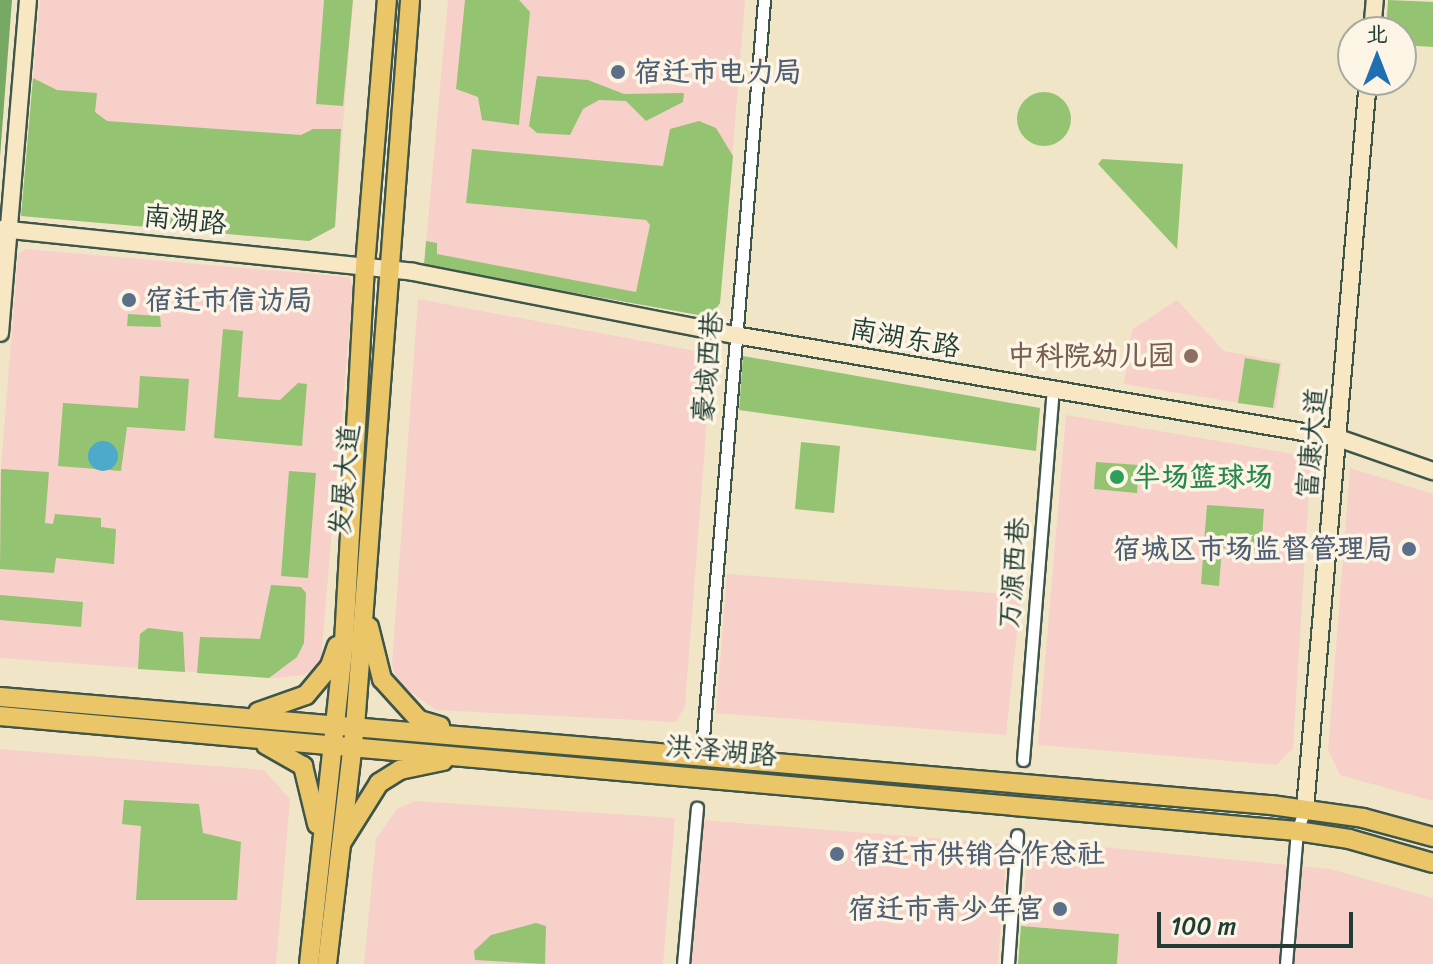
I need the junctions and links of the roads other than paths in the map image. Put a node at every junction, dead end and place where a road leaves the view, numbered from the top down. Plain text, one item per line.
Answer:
1 (28, 0) edge
2 (387, 0) edge
3 (410, 0) edge
4 (764, 0) edge
5 (1367, 96) edge
6 (4, 230) edge
7 (365, 266) junction
8 (390, 269) junction
9 (0, 333) edge
10 (735, 335) junction
11 (1053, 391) junction
12 (1338, 438) junction
13 (1433, 471) edge
14 (355, 597) junction
15 (0, 697) edge
16 (223, 715) junction
17 (0, 716) edge
18 (334, 724) junction
19 (355, 727) junction
20 (221, 735) junction
21 (703, 738) dead end
22 (501, 739) junction
23 (332, 745) junction
24 (353, 747) junction
25 (501, 759) junction
26 (1023, 760) dead end
27 (697, 808) dead end
28 (1305, 809) junction
29 (1297, 831) junction
30 (1017, 835) dead end
31 (1433, 837) edge
32 (328, 851) junction
33 (1433, 863) edge
34 (309, 964) edge
35 (327, 964) edge
36 (683, 964) edge
37 (1008, 964) edge
38 (1286, 964) edge

1 - 6 street
2 - 7 main road, 发展大道
3 - 8 main road, 发展大道
4 - 10 street, 豪域西巷
5 - 12 street, 富康大道
6 - 7 street, 南湖路
6 - 9 street
7 - 8 street, 南湖东路
7 - 14 main road, 发展大道
8 - 10 street, 南湖东路
8 - 14 main road, 发展大道
10 - 11 street, 南湖东路
10 - 21 street, 豪域西巷
11 - 12 street, 南湖东路
11 - 26 street, 万源西巷
12 - 13 street, 南湖东路
12 - 28 street, 富康大道
14 - 16 main road
14 - 18 main road, 发展大道
14 - 19 main road, 发展大道
14 - 22 main road
15 - 16 main road, 洪泽湖路
16 - 18 main road, 洪泽湖路
17 - 20 main road, 洪泽湖路
18 - 19 main road, 洪泽湖路
18 - 23 main road, 发展大道
19 - 22 main road, 洪泽湖路
19 - 24 main road, 发展大道
20 - 23 main road, 洪泽湖路
20 - 32 main road
22 - 28 main road, 洪泽湖路
23 - 24 main road, 洪泽湖路
23 - 32 main road, 发展大道
24 - 25 main road, 洪泽湖路
24 - 32 main road, 发展大道
25 - 29 main road, 洪泽湖路
25 - 32 main road
27 - 36 street
28 - 29 street
28 - 31 main road, 洪泽湖路
29 - 33 main road, 洪泽湖路
29 - 38 street
30 - 37 street
32 - 34 main road, 发展大道
32 - 35 main road, 发展大道

